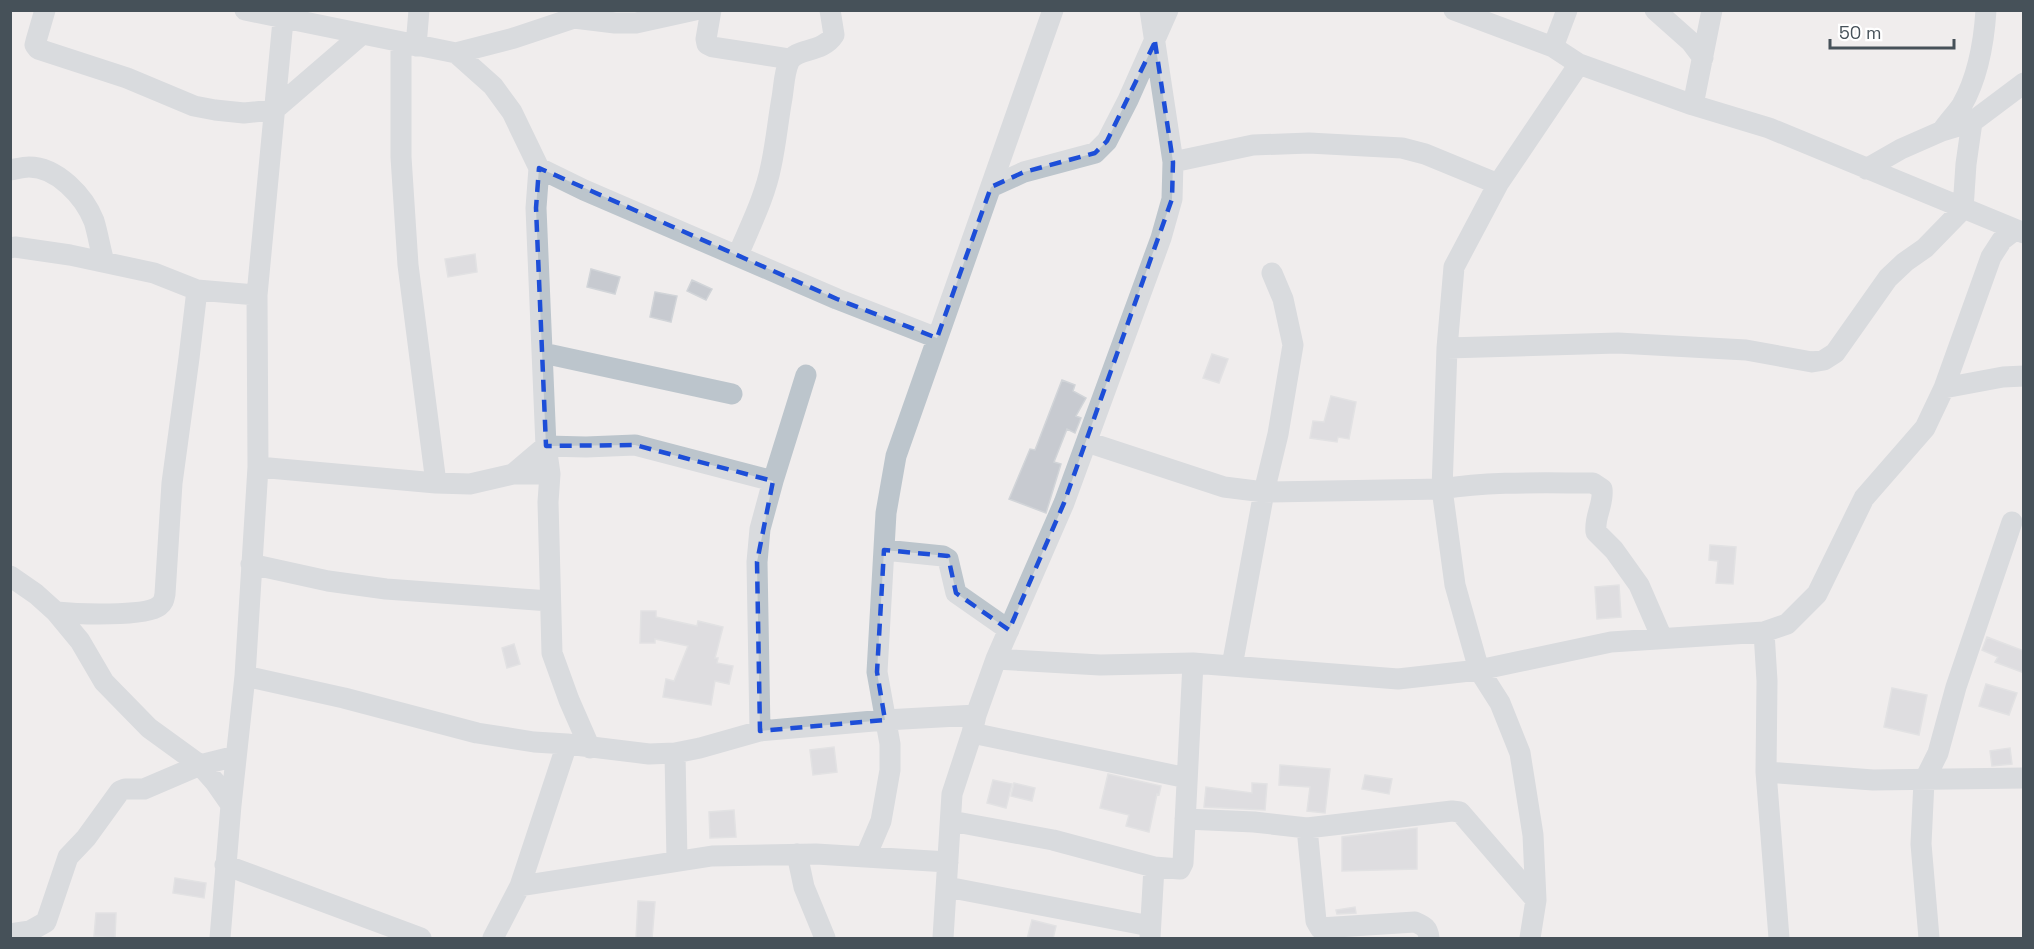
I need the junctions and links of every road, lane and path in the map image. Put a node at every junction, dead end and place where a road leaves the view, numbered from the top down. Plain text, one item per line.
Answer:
1 (45, 10) edge
2 (245, 10) edge
3 (419, 10) edge
4 (695, 10) edge
5 (711, 10) edge
6 (830, 10) edge
7 (1053, 10) edge
8 (1150, 10) edge
9 (1168, 10) edge
10 (1454, 10) edge
11 (1567, 10) edge
12 (1655, 10) edge
13 (1712, 10) edge
14 (1986, 10) edge
15 (284, 14) edge
16 (361, 35) junction
17 (1155, 42) junction
18 (409, 44) junction
19 (1552, 47) junction
20 (456, 53) junction
21 (1703, 58) junction
22 (790, 59) junction
23 (1579, 64) junction
24 (2024, 83) edge
25 (1693, 105) junction
26 (274, 110) junction
27 (1972, 122) junction
28 (1942, 131) junction
29 (1005, 146) junction
30 (1173, 162) junction
31 (539, 168) junction
32 (1866, 169) junction
33 (10, 170) edge
34 (1024, 172) junction
35 (1498, 184) junction
36 (991, 187) junction
37 (1963, 209) junction
38 (2019, 232) edge
39 (10, 248) edge
40 (738, 255) junction
41 (104, 261) junction
42 (1272, 273) dead end
43 (197, 290) junction
44 (257, 295) junction
45 (937, 338) junction
46 (1446, 348) junction
47 (543, 353) junction
48 (806, 375) dead end
49 (2024, 376) edge
50 (1944, 388) junction
51 (732, 394) dead end
52 (1087, 442) junction
53 (546, 446) junction
54 (258, 467) junction
55 (513, 474) junction
56 (550, 474) junction
57 (773, 481) junction
58 (436, 483) junction
59 (1442, 489) junction
60 (1264, 492) junction
61 (2012, 522) dead end
62 (884, 550) junction
63 (251, 564) junction
64 (10, 576) edge
65 (550, 601) junction
66 (56, 612) junction
67 (90, 615) junction
68 (1009, 630) junction
69 (1764, 632) junction
70 (1662, 638) junction
71 (80, 642) junction
72 (996, 659) junction
73 (1193, 663) junction
74 (1232, 666) junction
75 (1479, 670) junction
76 (245, 676) junction
77 (885, 720) junction
78 (974, 724) junction
79 (760, 731) junction
80 (567, 744) junction
81 (590, 748) junction
82 (675, 753) junction
83 (236, 756) junction
84 (200, 765) junction
85 (1766, 772) junction
86 (2024, 777) edge
87 (1187, 778) junction
88 (1924, 780) junction
89 (231, 805) junction
90 (1185, 819) junction
91 (951, 821) junction
92 (1307, 828) junction
93 (797, 854) junction
94 (866, 856) junction
95 (678, 861) junction
96 (948, 862) junction
97 (225, 865) junction
98 (1154, 867) junction
99 (520, 886) junction
100 (947, 887) junction
101 (1536, 900) junction
102 (49, 930) edge
103 (1150, 932) edge
104 (10, 934) edge
105 (220, 939) edge
106 (421, 939) edge
107 (493, 939) edge
108 (825, 939) edge
109 (943, 939) edge
110 (1429, 939) edge
111 (1530, 939) edge
112 (1779, 939) edge
113 (1929, 939) edge

1 - 26 street
2 - 15 street
3 - 18 street
4 - 20 street
5 - 22 street
6 - 22 street
7 - 29 street
8 - 17 street
9 - 17 street
10 - 19 street
11 - 19 street
12 - 21 street
13 - 21 street
14 - 28 street
15 - 16 street
15 - 26 street
16 - 18 street
16 - 26 street
17 - 30 street
17 - 34 street
18 - 20 street
18 - 58 street
19 - 23 street
20 - 31 street
21 - 25 street
22 - 40 street
23 - 25 street
23 - 35 street
24 - 27 street
25 - 32 street
26 - 44 street
27 - 28 street
27 - 37 street
28 - 32 street
29 - 34 street
29 - 36 street
30 - 35 street
30 - 52 street
31 - 40 street
31 - 47 street
32 - 37 street
33 - 41 street
34 - 36 street
35 - 46 street
36 - 45 street
37 - 38 street
37 - 46 street
38 - 50 street
39 - 41 street
40 - 45 street
41 - 43 street
42 - 60 street
43 - 44 street
43 - 67 street
44 - 54 street
45 - 62 street
46 - 59 street
47 - 51 street
47 - 53 street
48 - 57 street
49 - 50 street
50 - 69 street
52 - 60 street
52 - 68 street
53 - 55 street
53 - 56 street
53 - 57 street
54 - 58 street
54 - 63 street
55 - 56 street
55 - 58 street
56 - 65 street
57 - 79 street
59 - 60 street
59 - 70 street
59 - 75 street
60 - 74 street
61 - 88 street
62 - 68 street
62 - 77 street
63 - 65 street
63 - 76 street
64 - 66 street
65 - 81 street
66 - 67 street
66 - 71 street
67 - 71 street
68 - 72 street
69 - 70 street
69 - 85 street
70 - 75 street
71 - 84 street
72 - 73 street
72 - 78 street
73 - 74 street
73 - 87 street
74 - 75 street
75 - 101 street
76 - 80 street
76 - 83 street
77 - 78 street
77 - 79 street
77 - 94 street
78 - 87 street
78 - 91 street
79 - 82 street
80 - 81 street
80 - 99 street
81 - 82 street
82 - 95 street
83 - 84 street
83 - 89 street
84 - 89 street
84 - 102 street
85 - 88 street
85 - 112 street
86 - 88 street
87 - 90 street
88 - 113 street
89 - 97 street
90 - 92 street
90 - 98 street
91 - 96 street
91 - 98 street
92 - 101 street
92 - 110 street
93 - 94 street
93 - 95 street
93 - 108 street
94 - 96 street
95 - 99 street
96 - 100 street
97 - 105 street
97 - 106 street
98 - 103 street
99 - 107 street
100 - 103 street
100 - 109 street
101 - 111 street
102 - 104 street

